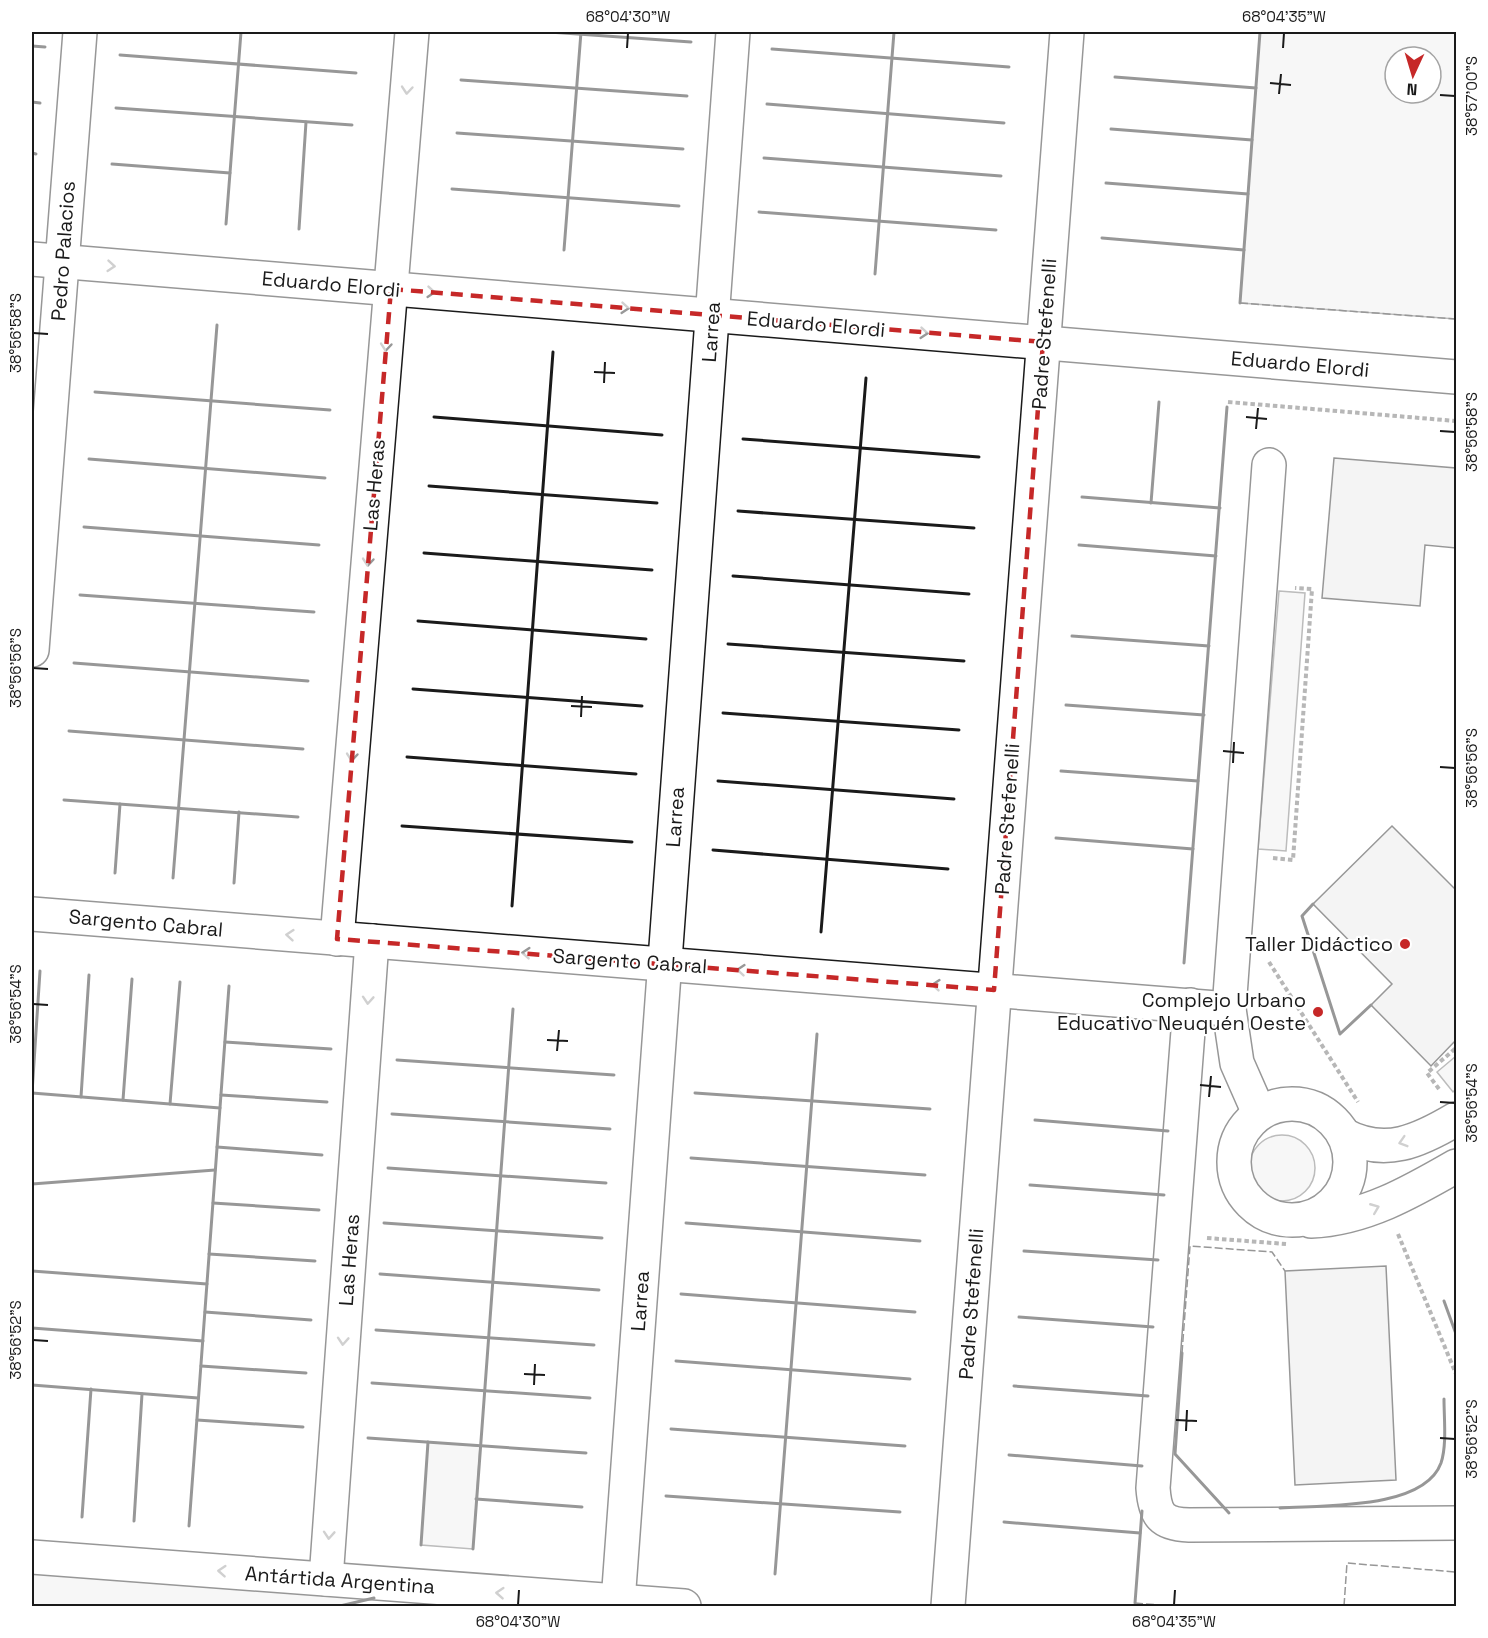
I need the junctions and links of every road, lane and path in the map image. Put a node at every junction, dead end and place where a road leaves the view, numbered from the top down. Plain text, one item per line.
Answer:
1 (80, 32) edge
2 (412, 32) edge
3 (733, 32) edge
4 (1066, 32) edge
5 (47, 260) edge
6 (391, 289) junction
7 (712, 315) junction
8 (1043, 342) junction
9 (1456, 376) edge
10 (1228, 402) dead end
11 (1456, 421) edge
12 (1269, 465) dead end
13 (1288, 587) dead end
14 (32, 650) edge
15 (1264, 858) dead end
16 (32, 914) edge
17 (337, 939) junction
18 (372, 941) junction
19 (1267, 959) dead end
20 (665, 964) junction
21 (994, 990) junction
22 (1190, 1005) junction
23 (1229, 1009) junction
24 (1456, 1048) edge
25 (1430, 1093) dead end
26 (1363, 1109) dead end
27 (1259, 1113) junction
28 (1456, 1119) edge
29 (1344, 1135) junction
30 (1456, 1166) edge
31 (1297, 1221) junction
32 (1395, 1229) dead end
33 (1456, 1374) edge
34 (1456, 1522) edge
35 (32, 1557) edge
36 (326, 1579) junction
37 (618, 1602) junction
38 (684, 1606) edge
39 (948, 1606) edge

1 - 5 street, Pedro Palacios
2 -> 6 street, Las Heras
3 - 7 street, Larrea
4 - 8 street, Padre Stefenelli
5 -> 6 street, Eduardo Elordi
5 - 14 street, Pedro Palacios
6 -> 7 street, Eduardo Elordi
6 -> 17 street, Las Heras
7 -> 8 street, Eduardo Elordi
7 - 20 street, Larrea
8 - 9 street, Eduardo Elordi
8 - 21 street, Padre Stefenelli
10 - 11 path
12 - 23 street
13 - 15 path
17 -> 16 street, Sargento Cabral
17 - 18 street, Sargento Cabral
20 -> 18 street, Sargento Cabral
18 -> 36 street, Las Heras
19 - 26 path
21 -> 20 street, Sargento Cabral
20 - 37 street, Larrea
21 - 22 street, Sargento Cabral
21 - 39 street, Padre Stefenelli
22 - 23 street, Sargento Cabral
22 - 34 street
23 - 27 street
24 - 25 path
27 - 29 street
27 - 31 street
28 -> 29 street
29 - 31 street
31 -> 30 street
32 - 33 path
36 -> 35 street, Antártida Argentina
37 -> 36 street, Antártida Argentina
37 - 38 street, Antártida Argentina

